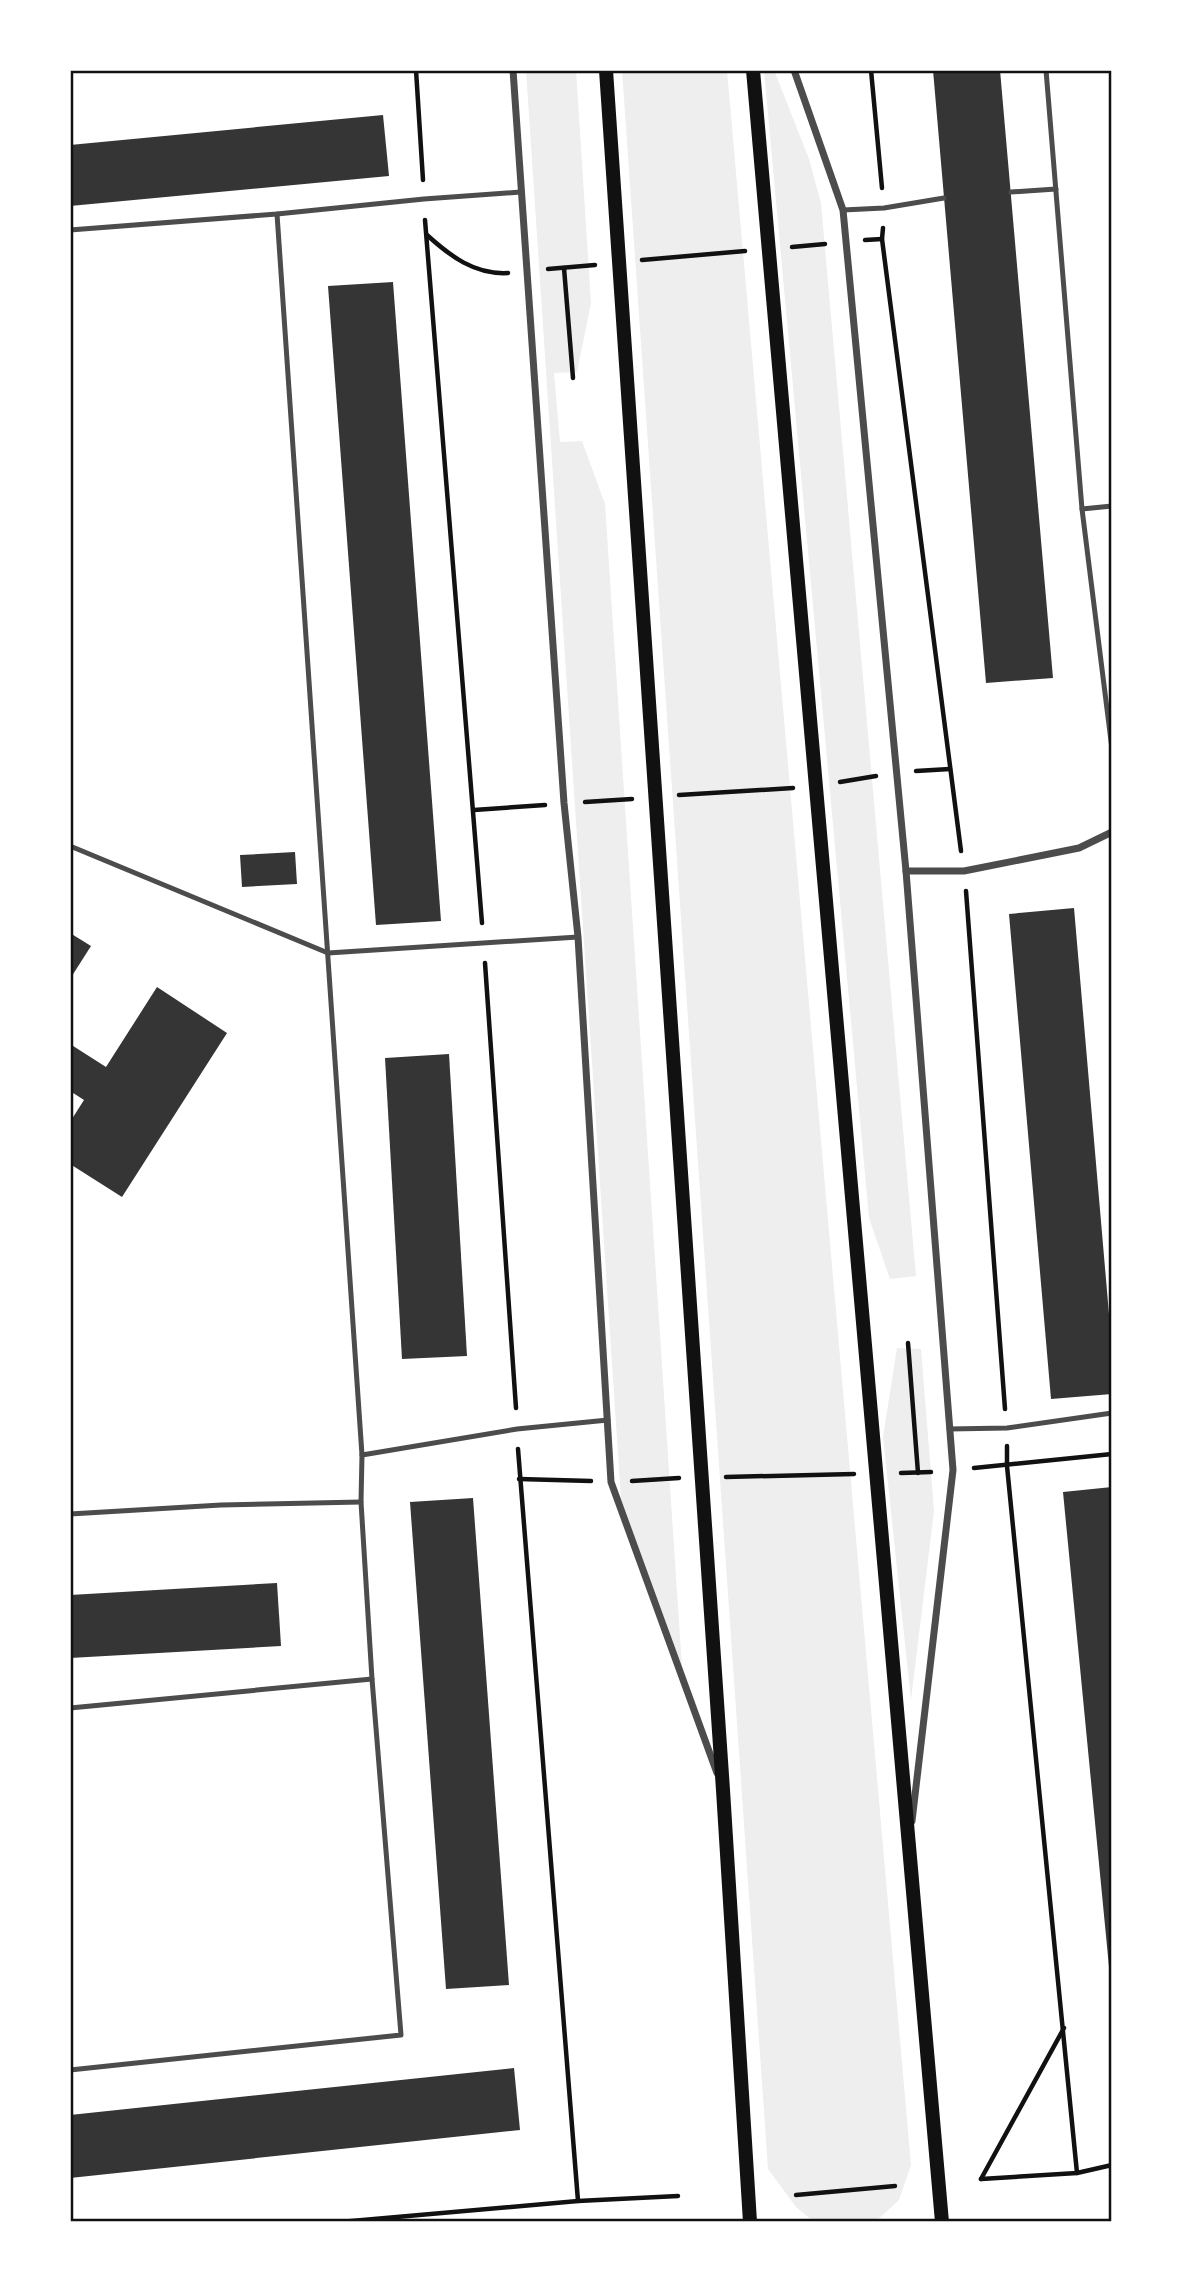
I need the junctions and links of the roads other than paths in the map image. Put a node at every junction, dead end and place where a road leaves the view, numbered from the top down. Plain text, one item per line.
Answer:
1 (513, 70) edge
2 (606, 70) edge
3 (753, 70) edge
4 (794, 70) edge
5 (1046, 70) edge
6 (1056, 189) junction
7 (522, 192) junction
8 (1011, 192) dead end
9 (944, 198) dead end
10 (843, 210) junction
11 (277, 214) junction
12 (70, 230) edge
13 (1112, 506) edge
14 (1082, 509) junction
15 (1112, 749) edge
16 (1112, 832) edge
17 (70, 846) edge
18 (906, 871) junction
19 (578, 937) junction
20 (328, 953) junction
21 (1112, 1413) edge
22 (608, 1420) junction
23 (949, 1429) junction
24 (362, 1455) junction
25 (361, 1502) junction
26 (70, 1514) edge
27 (372, 1679) junction
28 (70, 1709) edge
29 (723, 1790) junction
30 (909, 1846) junction
31 (70, 2070) edge
32 (750, 2222) edge
33 (942, 2222) edge

1 - 7 street
2 - 29 main road
3 - 30 main road
4 - 10 street
5 - 6 lane
6 - 8 lane
6 - 14 lane
7 - 11 lane
7 - 19 street
9 - 10 lane
10 - 18 street
11 - 12 lane
11 - 20 lane
13 - 14 lane
14 - 15 lane
16 - 18 street
17 - 20 lane
18 - 23 street
19 - 20 lane
19 - 22 street
20 - 24 lane
21 - 23 lane
22 - 24 lane
22 - 29 street
23 - 30 street
24 - 25 lane
25 - 26 lane
25 - 27 lane
27 - 28 lane
27 - 31 lane
29 - 32 main road
30 - 33 main road

